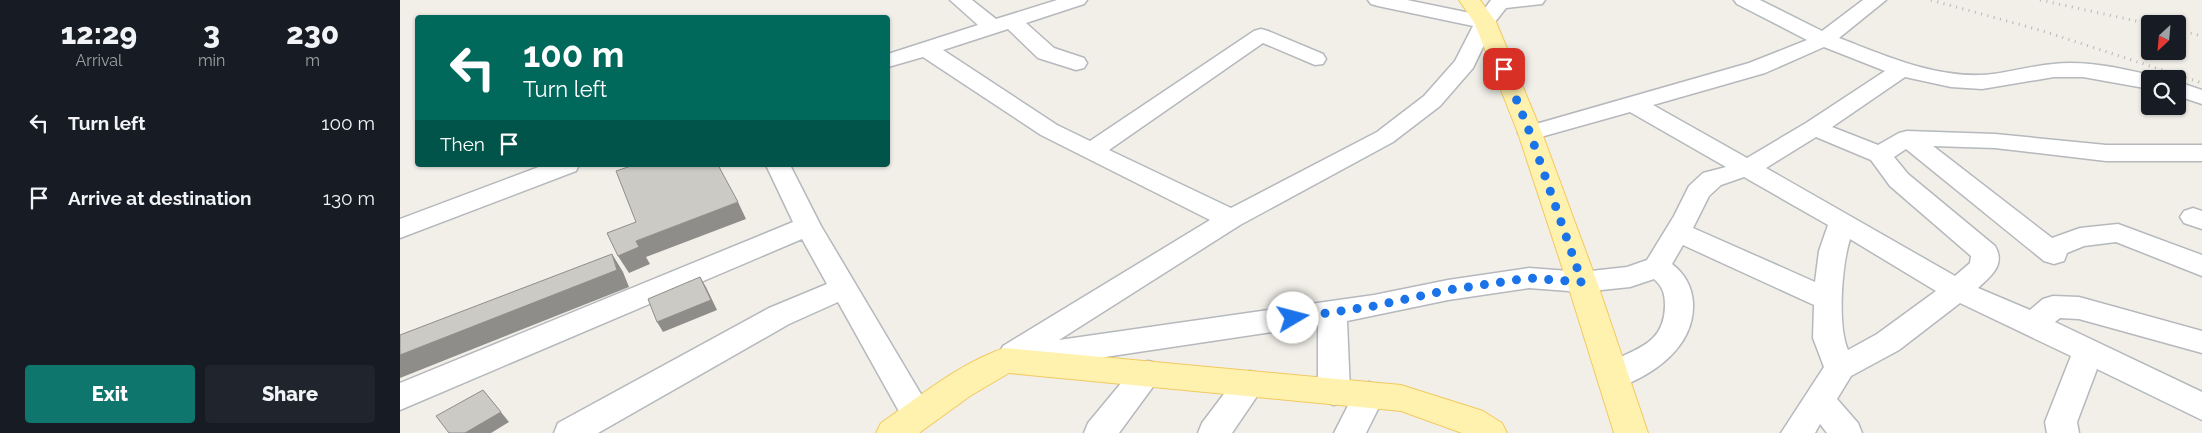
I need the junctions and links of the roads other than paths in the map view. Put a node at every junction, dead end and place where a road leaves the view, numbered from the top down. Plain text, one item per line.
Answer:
1 (960, 0) edge
2 (1077, 0) edge
3 (1378, 0) edge
4 (1469, 0) edge
5 (1535, 0) edge
6 (1744, 0) edge
7 (1876, 0) edge
8 (1495, 8) edge
9 (1002, 24) junction
10 (1824, 40) junction
11 (926, 49) junction
12 (1315, 59) dead end
13 (890, 60) edge
14 (1076, 63) dead end
15 (1901, 69) junction
16 (2141, 80) edge
17 (2186, 92) edge
18 (2202, 97) edge
19 (1632, 103) junction
20 (1814, 128) junction
21 (1530, 133) junction
22 (1907, 138) junction
23 (1092, 151) junction
24 (2202, 153) edge
25 (1880, 155) junction
26 (562, 167) edge
27 (779, 167) edge
28 (1748, 168) junction
29 (1231, 219) junction
30 (1842, 222) junction
31 (808, 226) junction
32 (400, 229) edge
33 (1678, 232) junction
34 (2202, 266) edge
35 (1658, 267) junction
36 (1582, 282) junction
37 (844, 288) junction
38 (1957, 290) junction
39 (1829, 300) junction
40 (1332, 312) junction
41 (2034, 324) junction
42 (2202, 342) edge
43 (2088, 351) junction
44 (1005, 360) junction
45 (1840, 368) junction
46 (1148, 373) junction
47 (1613, 377) junction
48 (1250, 383) junction
49 (1334, 392) junction
50 (1369, 395) junction
51 (400, 397) edge
52 (1820, 400) junction
53 (2202, 407) edge
54 (905, 424) edge
55 (570, 433) edge
56 (1100, 433) edge
57 (1214, 433) edge
58 (1350, 433) edge
59 (1490, 433) edge
60 (1631, 433) edge
61 (1797, 433) edge
62 (1846, 433) edge
63 (2063, 433) edge

1 - 9 street
2 - 9 street
3 - 8 street
4 - 8 main road
5 - 8 street
6 - 10 street
7 - 10 street
8 - 21 main road
8 - 29 street
9 - 11 street
9 - 14 street
10 - 15 street
10 - 19 street
11 - 13 street
11 - 23 street
12 - 23 street
15 - 16 street
15 - 20 street
17 - 18 street
19 - 21 street
19 - 28 street
20 - 25 street
20 - 28 street
21 - 36 main road
22 - 24 street
22 - 25 street
22 - 34 street
23 - 29 street
25 - 38 street
26 - 32 street
27 - 31 street
28 - 30 street
28 - 33 street
29 - 44 street
30 - 38 street
30 - 39 street
31 - 37 street
31 - 51 street
33 - 35 street
33 - 39 street
35 - 36 street
35 - 47 street
36 - 40 street
36 - 47 main road
37 - 54 street
37 - 55 street
38 - 41 street
38 - 45 street
39 - 45 street
40 - 44 street
40 - 49 street
41 - 42 street
41 - 43 street
43 - 53 street
43 - 63 street
44 - 46 main road
44 - 54 main road
45 - 52 street
46 - 48 main road
46 - 56 street
47 - 60 main road
48 - 49 main road
48 - 57 street
49 - 50 main road
50 - 58 street
50 - 59 main road
52 - 61 street
52 - 62 street

